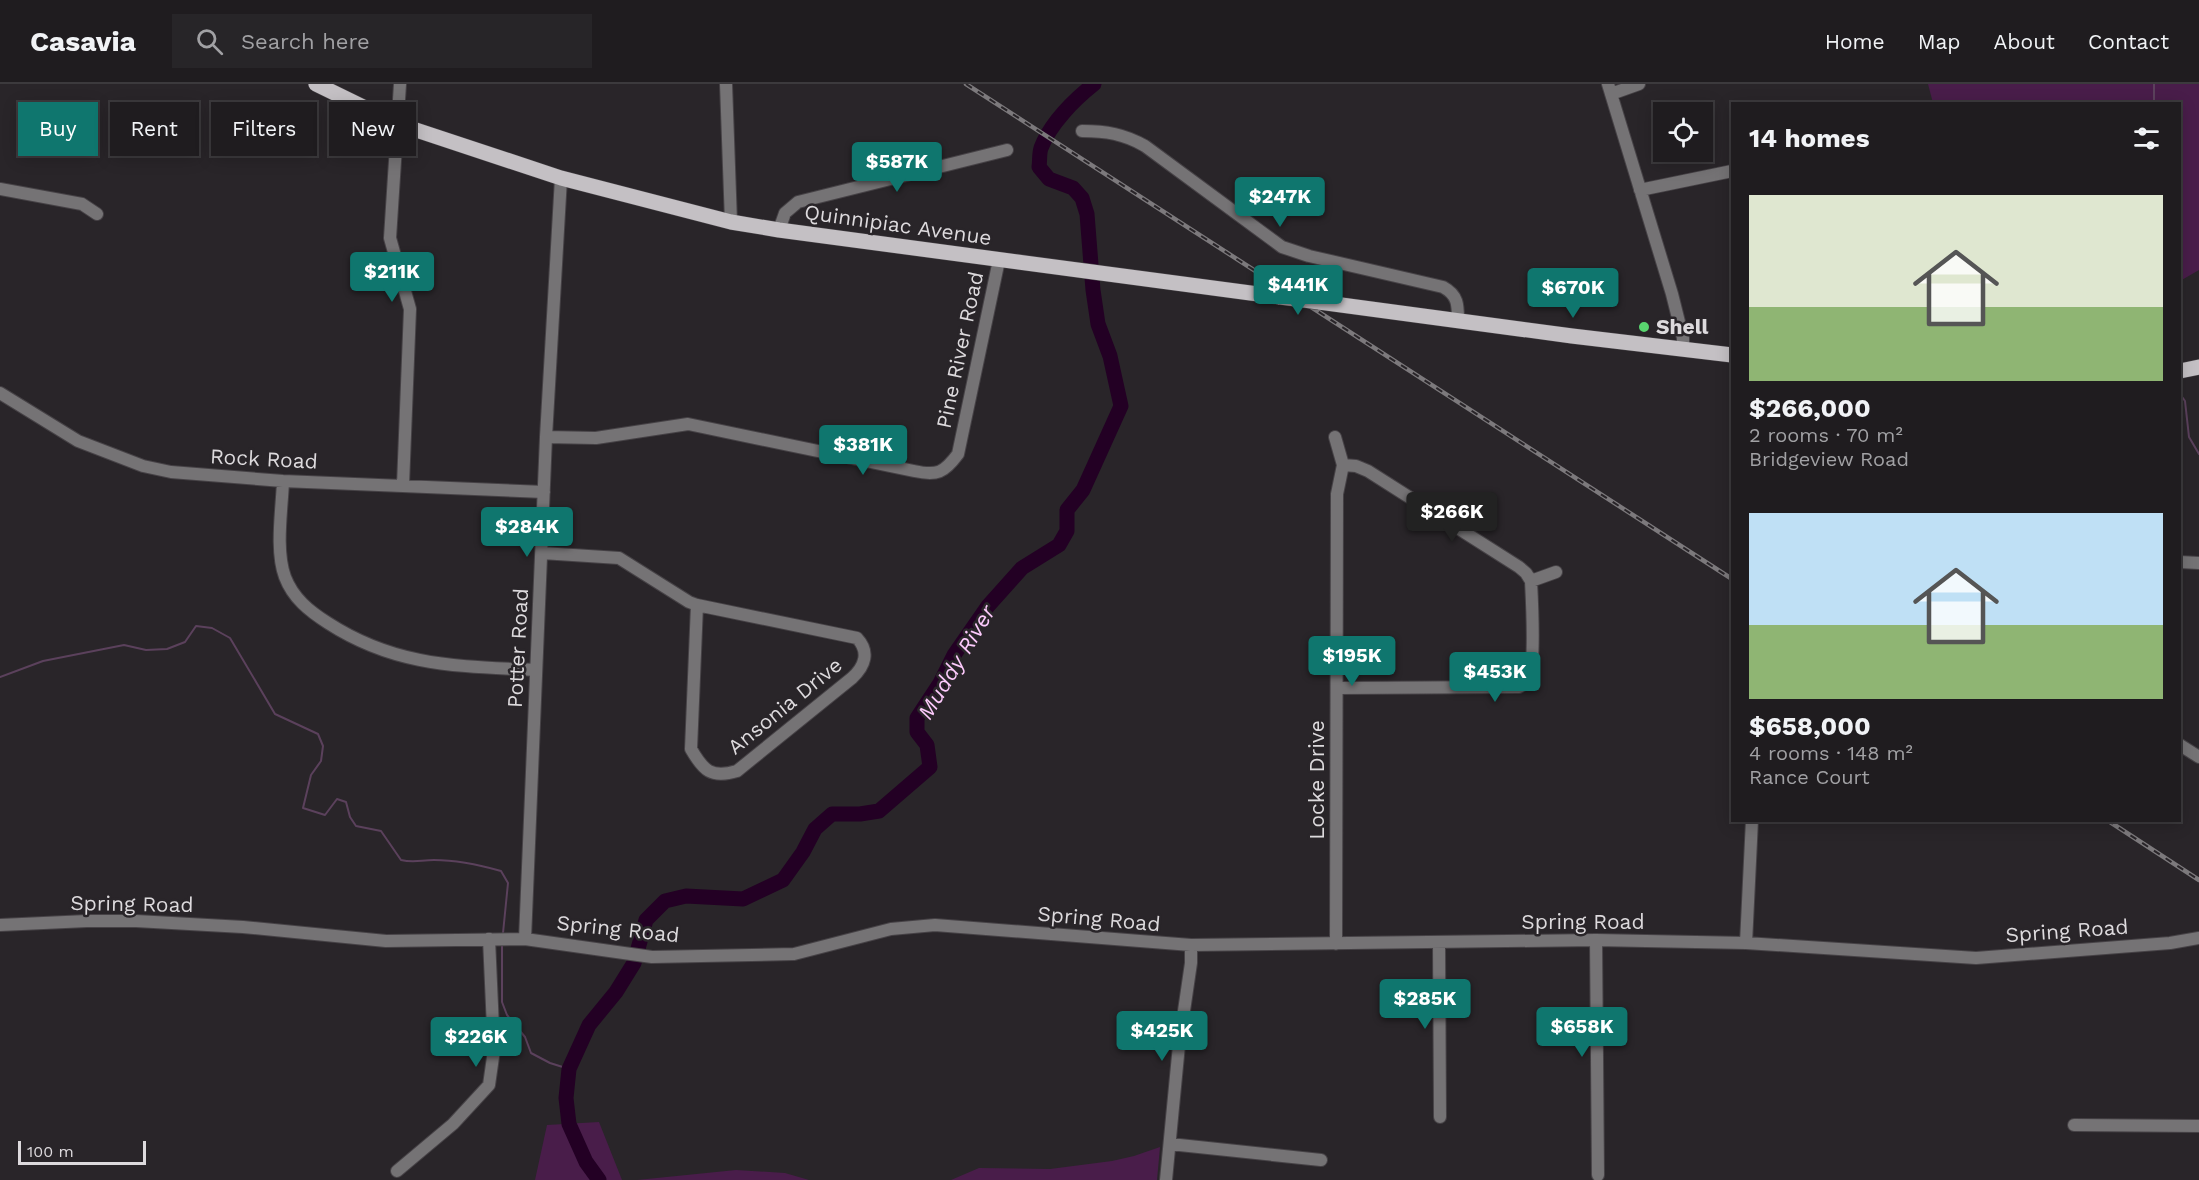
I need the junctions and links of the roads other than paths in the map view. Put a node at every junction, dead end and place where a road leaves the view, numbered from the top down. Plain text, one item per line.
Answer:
1 (316, 84) edge
2 (400, 84) edge
3 (726, 84) edge
4 (1639, 84) edge
5 (1610, 89) edge
6 (354, 102) edge
7 (399, 102) edge
8 (416, 129) edge
9 (1082, 131) dead end
10 (1007, 150) dead end
11 (396, 156) edge
12 (1731, 171) edge
13 (561, 178) junction
14 (0, 189) edge
15 (1640, 190) junction
16 (97, 214) dead end
17 (730, 222) junction
18 (778, 230) junction
19 (999, 260) junction
20 (1458, 320) junction
21 (1683, 350) junction
22 (1731, 355) edge
23 (2199, 367) edge
24 (2181, 371) edge
25 (0, 393) edge
26 (546, 436) junction
27 (1335, 437) dead end
28 (1343, 465) junction
29 (283, 481) junction
30 (403, 485) junction
31 (544, 492) junction
32 (542, 553) junction
33 (2181, 562) edge
34 (2199, 563) edge
35 (1556, 572) dead end
36 (1531, 582) junction
37 (697, 605) junction
38 (535, 670) junction
39 (1337, 688) junction
40 (2181, 746) edge
41 (2199, 757) edge
42 (1752, 822) edge
43 (0, 925) edge
44 (2199, 938) edge
45 (489, 939) junction
46 (525, 939) junction
47 (1596, 940) junction
48 (1439, 943) junction
49 (1746, 943) junction
50 (1336, 944) junction
51 (1191, 945) junction
52 (1440, 1117) dead end
53 (2074, 1125) dead end
54 (2199, 1125) edge
55 (1170, 1144) junction
56 (1321, 1160) dead end
57 (397, 1171) dead end
58 (1598, 1174) dead end
59 (1166, 1180) edge

1 - 6 main road, Quinnipiac Avenue
2 - 7 street
3 - 17 street
4 - 5 street
5 - 15 street
8 - 13 main road, Quinnipiac Avenue
9 - 20 street
10 - 18 street
11 - 30 street
12 - 15 street
13 - 17 main road, Quinnipiac Avenue
13 - 26 street, Potter Road
14 - 16 street
15 - 21 street
17 - 18 main road, Quinnipiac Avenue
18 - 19 main road, Quinnipiac Avenue
19 - 20 main road, Quinnipiac Avenue, bridge
19 - 26 street, Pine River Road
20 - 21 main road, Quinnipiac Avenue
21 - 22 main road, Quinnipiac Avenue
23 - 24 main road
25 - 29 street, Rock Road
26 - 31 street, Potter Road
27 - 28 street, Locke Drive
28 - 36 street
28 - 39 street, Locke Drive
29 - 30 street, Rock Road
29 - 38 street
30 - 31 street, Rock Road
31 - 32 street, Potter Road
32 - 37 street, Ansonia Drive
32 - 38 street, Potter Road
33 - 34 street
35 - 36 street
36 - 39 street
37 - 37 street, Ansonia Drive
38 - 46 street, Potter Road
39 - 50 street, Locke Drive
40 - 41 street
42 - 49 street
43 - 45 street, Spring Road
44 - 49 street, Spring Road
45 - 46 street, Spring Road
45 - 57 street
46 - 51 street, Spring Road
47 - 48 street, Spring Road
47 - 49 street, Spring Road
47 - 58 street
48 - 50 street, Spring Road
48 - 52 street
50 - 51 street, Spring Road
51 - 55 street
53 - 54 street
55 - 56 street
55 - 59 street

